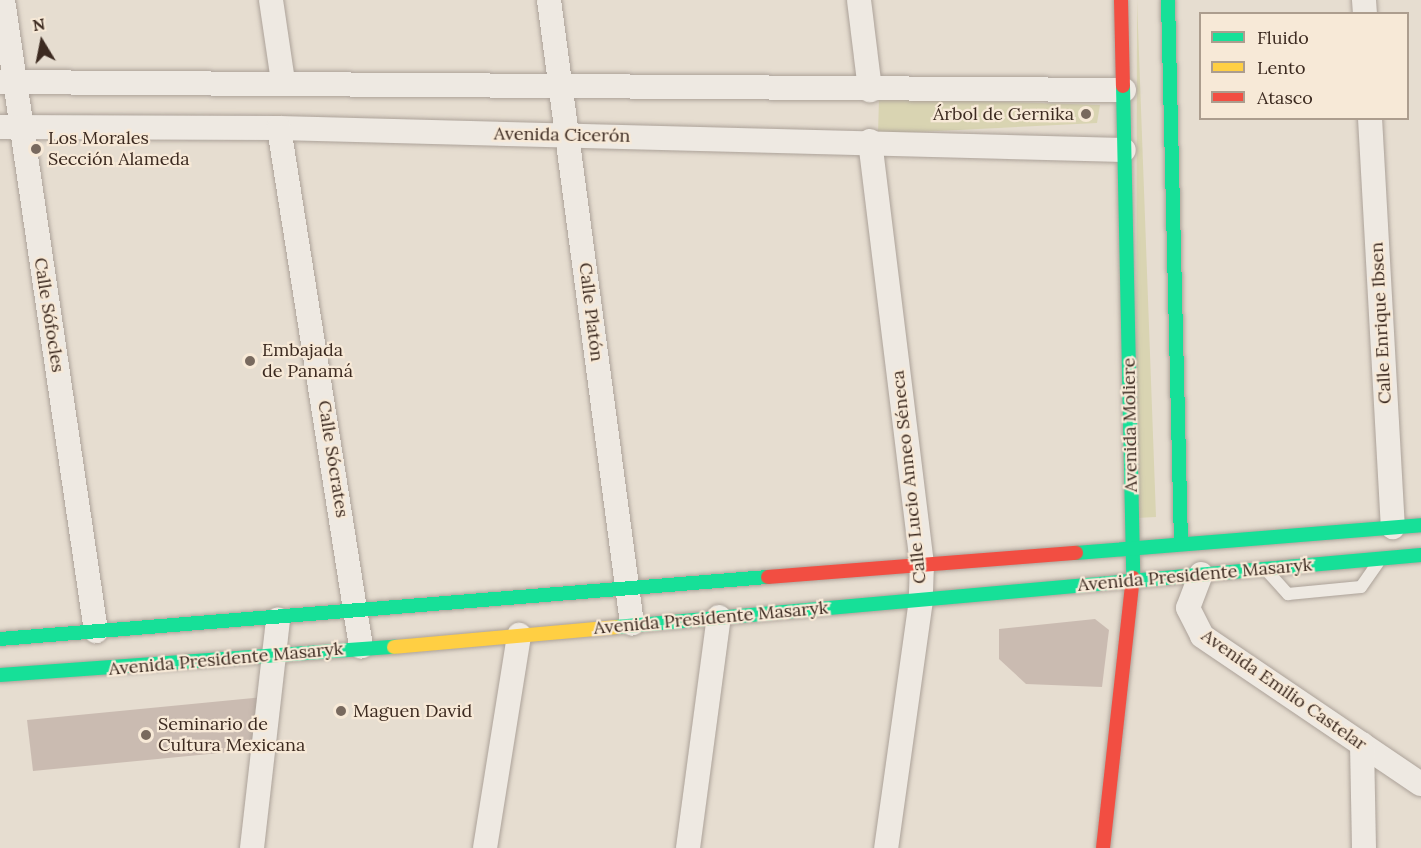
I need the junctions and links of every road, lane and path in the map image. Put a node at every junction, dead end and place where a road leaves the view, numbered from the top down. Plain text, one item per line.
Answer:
1 (3, 0) edge
2 (271, 0) edge
3 (549, 0) edge
4 (858, 0) edge
5 (1120, 0) edge
6 (1168, 0) edge
7 (283, 81) junction
8 (7, 82) edge
9 (560, 83) junction
10 (870, 90) junction
11 (1124, 90) junction
12 (1370, 120) edge
13 (11, 128) edge
14 (279, 128) junction
15 (568, 135) junction
16 (870, 141) junction
17 (1124, 150) junction
18 (1421, 525) edge
19 (1393, 527) junction
20 (1180, 544) junction
21 (1133, 548) junction
22 (1421, 555) edge
23 (1382, 559) junction
24 (921, 564) junction
25 (1266, 568) junction
26 (1201, 574) junction
27 (1133, 580) junction
28 (626, 586) junction
29 (921, 600) junction
30 (358, 611) junction
31 (719, 617) junction
32 (278, 619) junction
33 (632, 624) junction
34 (96, 631) junction
35 (519, 634) junction
36 (0, 639) edge
37 (361, 648) junction
38 (277, 657) junction
39 (227, 660) junction
40 (36, 673) junction
41 (0, 675) edge
42 (140, 680) dead end
43 (56, 688) dead end
44 (1362, 744) junction
45 (1421, 784) edge
46 (252, 848) edge
47 (485, 848) edge
48 (688, 848) edge
49 (886, 848) edge
50 (1103, 848) edge
51 (1364, 848) edge

1 - 8 street, Calle Sófocles
2 - 7 street
3 - 9 street, Calle Platón
4 - 10 street
5 - 11 street, Avenida Moliere
6 - 20 street
7 - 8 street
7 - 9 street
8 - 13 street, Calle Sófocles
9 - 10 street
9 - 15 street, Calle Platón
10 - 11 street
11 - 17 street, Avenida Moliere
12 - 19 street, Calle Enrique Ibsen
13 - 14 street, Avenida Cicerón
13 - 34 street, Calle Sófocles
14 - 15 street, Avenida Cicerón
14 - 30 street, Calle Sócrates
15 - 16 street, Avenida Cicerón
15 - 28 street, Calle Platón
16 - 17 street, Avenida Cicerón
16 - 24 street, Calle Lucio Anneo Séneca
17 - 21 street, Avenida Moliere
18 - 19 street, Avenida Presidente Masaryk
19 - 20 street, Avenida Presidente Masaryk
20 - 21 street, Avenida Presidente Masaryk
21 - 24 street, Avenida Presidente Masaryk
21 - 27 street, Avenida Moliere
22 - 23 street, Avenida Presidente Masaryk
23 - 25 street, Avenida Presidente Masaryk
23 - 25 lane
24 - 28 street, Avenida Presidente Masaryk
24 - 29 street, Calle Lucio Anneo Séneca
25 - 26 street, Avenida Presidente Masaryk
26 - 27 street, Avenida Presidente Masaryk
26 - 44 street, Avenida Emilio Castelar
27 - 29 street, Avenida Presidente Masaryk
27 - 50 street, Avenida Moliere
28 - 30 street, Avenida Presidente Masaryk
28 - 33 street, Calle Platón
29 - 31 street, Avenida Presidente Masaryk
29 - 49 street, Calle Lucio Anneo Séneca
30 - 32 street, Avenida Presidente Masaryk
30 - 37 street, Calle Sócrates
31 - 33 street, Avenida Presidente Masaryk
31 - 48 street
32 - 34 street, Avenida Presidente Masaryk
32 - 38 street
33 - 35 street, Avenida Presidente Masaryk
34 - 36 street, Avenida Presidente Masaryk
35 - 37 street, Avenida Presidente Masaryk
35 - 47 street
37 - 38 street, Avenida Presidente Masaryk
38 - 39 street, Avenida Presidente Masaryk
38 - 46 street
39 - 40 street, Avenida Presidente Masaryk
39 - 42 lane
40 - 41 street, Avenida Presidente Masaryk
40 - 43 lane
44 - 45 street, Avenida Emilio Castelar
44 - 51 street

